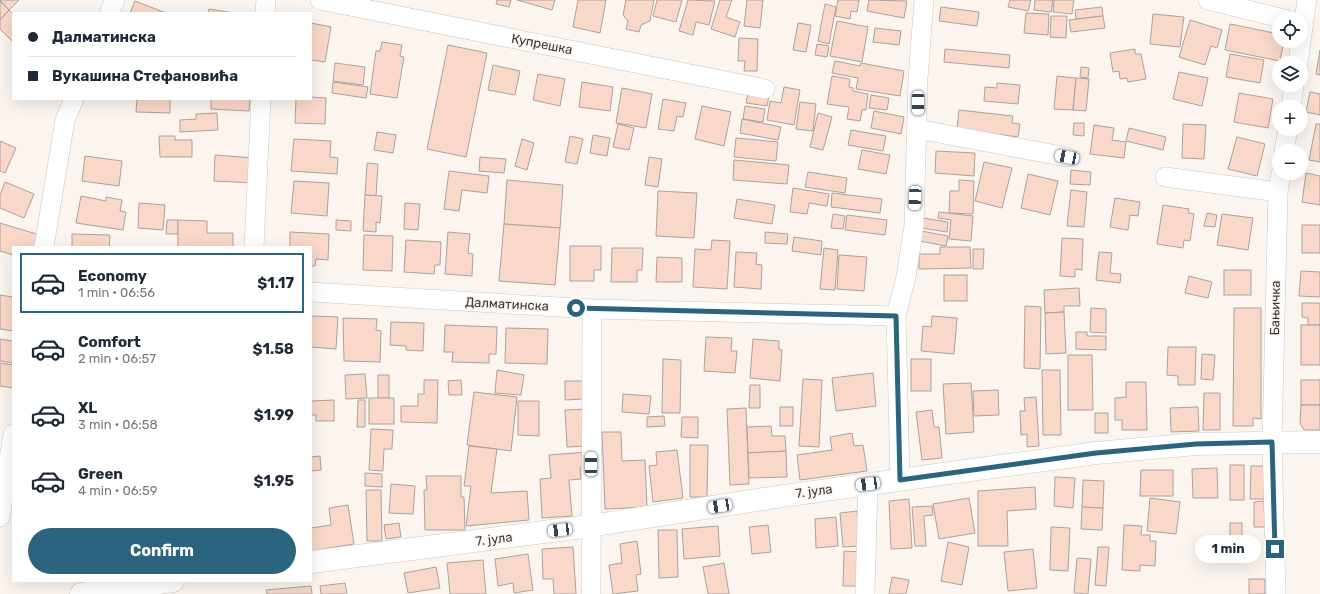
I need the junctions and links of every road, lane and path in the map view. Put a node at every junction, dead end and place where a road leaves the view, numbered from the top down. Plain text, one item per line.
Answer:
1 (115, 0) edge
2 (266, 0) edge
3 (320, 0) edge
4 (924, 0) edge
5 (1208, 0) edge
6 (1307, 0) edge
7 (109, 12) edge
8 (265, 12) edge
9 (1306, 12) edge
10 (1272, 16) edge
11 (765, 89) dead end
12 (74, 100) edge
13 (261, 100) edge
14 (917, 129) junction
15 (1067, 157) dead end
16 (1165, 177) dead end
17 (1280, 180) edge
18 (1278, 192) junction
19 (44, 246) edge
20 (254, 246) edge
21 (312, 292) edge
22 (592, 309) junction
23 (896, 316) junction
24 (12, 440) edge
25 (1272, 442) junction
26 (1320, 442) edge
27 (900, 480) junction
28 (868, 484) junction
29 (1, 507) edge
30 (590, 526) junction
31 (312, 562) edge
32 (166, 582) edge
33 (81, 594) edge
34 (591, 594) edge
35 (865, 594) edge
36 (1276, 594) edge

1 - 7 street
2 - 8 street
3 - 11 street, Купрешка
4 - 14 street
5 - 10 street
6 - 9 street
12 - 19 street
13 - 20 street
14 - 15 street
14 - 23 street
16 - 18 street
17 - 18 street, Бањичка
18 - 25 street, Бањичка
21 - 22 street, Далматинска
22 - 23 street, Далматинска
22 - 30 street
23 - 27 street
24 - 29 street
25 - 26 main road, 7. јула
25 - 27 main road, 7. јула
25 - 36 street, Бањичка
27 - 28 main road, 7. јула
28 - 30 main road, 7. јула
28 - 35 street
30 - 31 main road, 7. јула
30 - 34 street
32 - 33 main road

